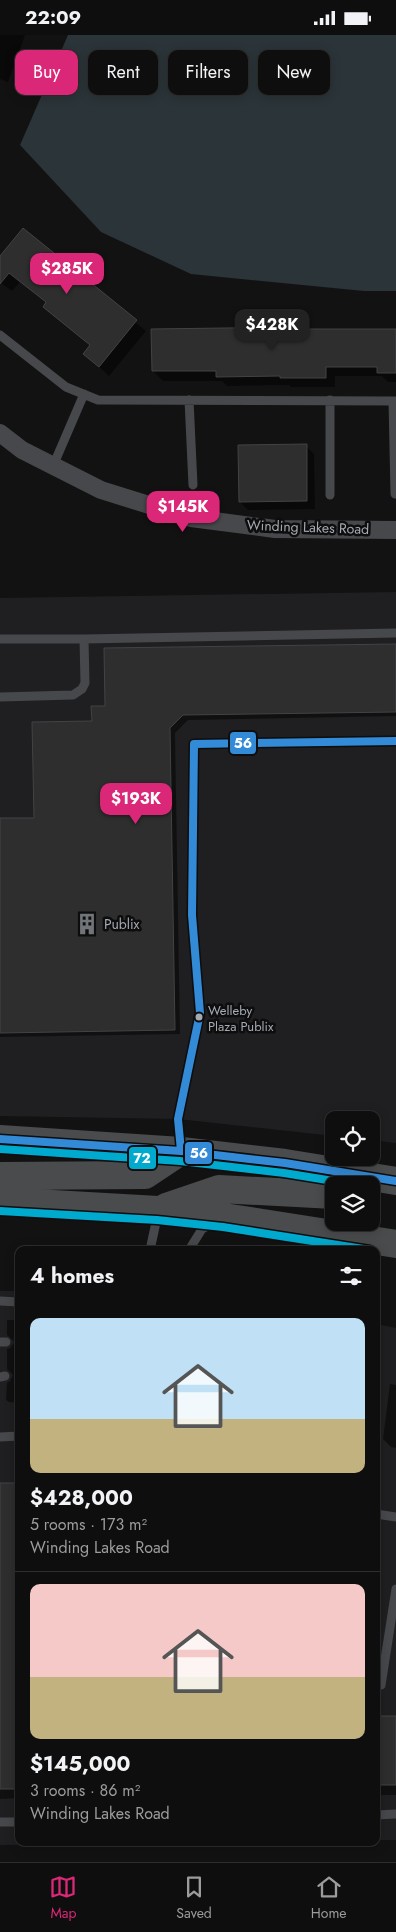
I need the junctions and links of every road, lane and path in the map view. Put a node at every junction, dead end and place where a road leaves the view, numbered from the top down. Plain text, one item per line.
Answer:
1 (0, 335) edge
2 (84, 394) junction
3 (189, 400) junction
4 (330, 400) junction
5 (394, 401) edge
6 (0, 433) edge
7 (54, 466) junction
8 (193, 485) dead end
9 (394, 494) dead end
10 (330, 495) dead end
11 (396, 530) edge
12 (396, 633) edge
13 (0, 639) edge
14 (84, 639) junction
15 (0, 697) edge
16 (396, 741) edge
17 (0, 1139) edge
18 (181, 1151) junction
19 (0, 1176) edge
20 (396, 1181) edge
21 (396, 1192) edge
22 (325, 1195) edge
23 (380, 1197) edge
24 (0, 1201) edge
25 (158, 1210) junction
26 (224, 1217) junction
27 (396, 1244) edge
28 (151, 1246) edge
29 (191, 1246) edge
30 (0, 1301) edge
31 (15, 1302) edge
32 (15, 1436) edge
33 (0, 1437) edge
34 (380, 1514) edge
35 (396, 1517) edge
36 (396, 1589) edge
37 (380, 1685) edge
38 (396, 1814) edge
39 (380, 1815) edge
40 (0, 1822) edge
41 (15, 1822) edge

1 - 2 lane
2 - 3 lane
2 - 7 lane
3 - 4 lane
3 - 8 lane
4 - 5 lane
4 - 10 lane
5 - 9 lane
6 - 7 street, Winding Lakes Road
7 - 11 street, Winding Lakes Road
12 - 14 lane
13 - 14 lane
14 - 15 lane
16 - 18 lane
17 - 18 main road
18 - 19 main road
18 - 20 main road
21 - 23 main road
22 - 25 main road
24 - 25 main road
25 - 26 main road
25 - 28 lane
26 - 27 main road
26 - 29 lane
30 - 31 lane
32 - 33 lane
34 - 35 lane
36 - 37 lane
38 - 39 lane
40 - 41 lane

